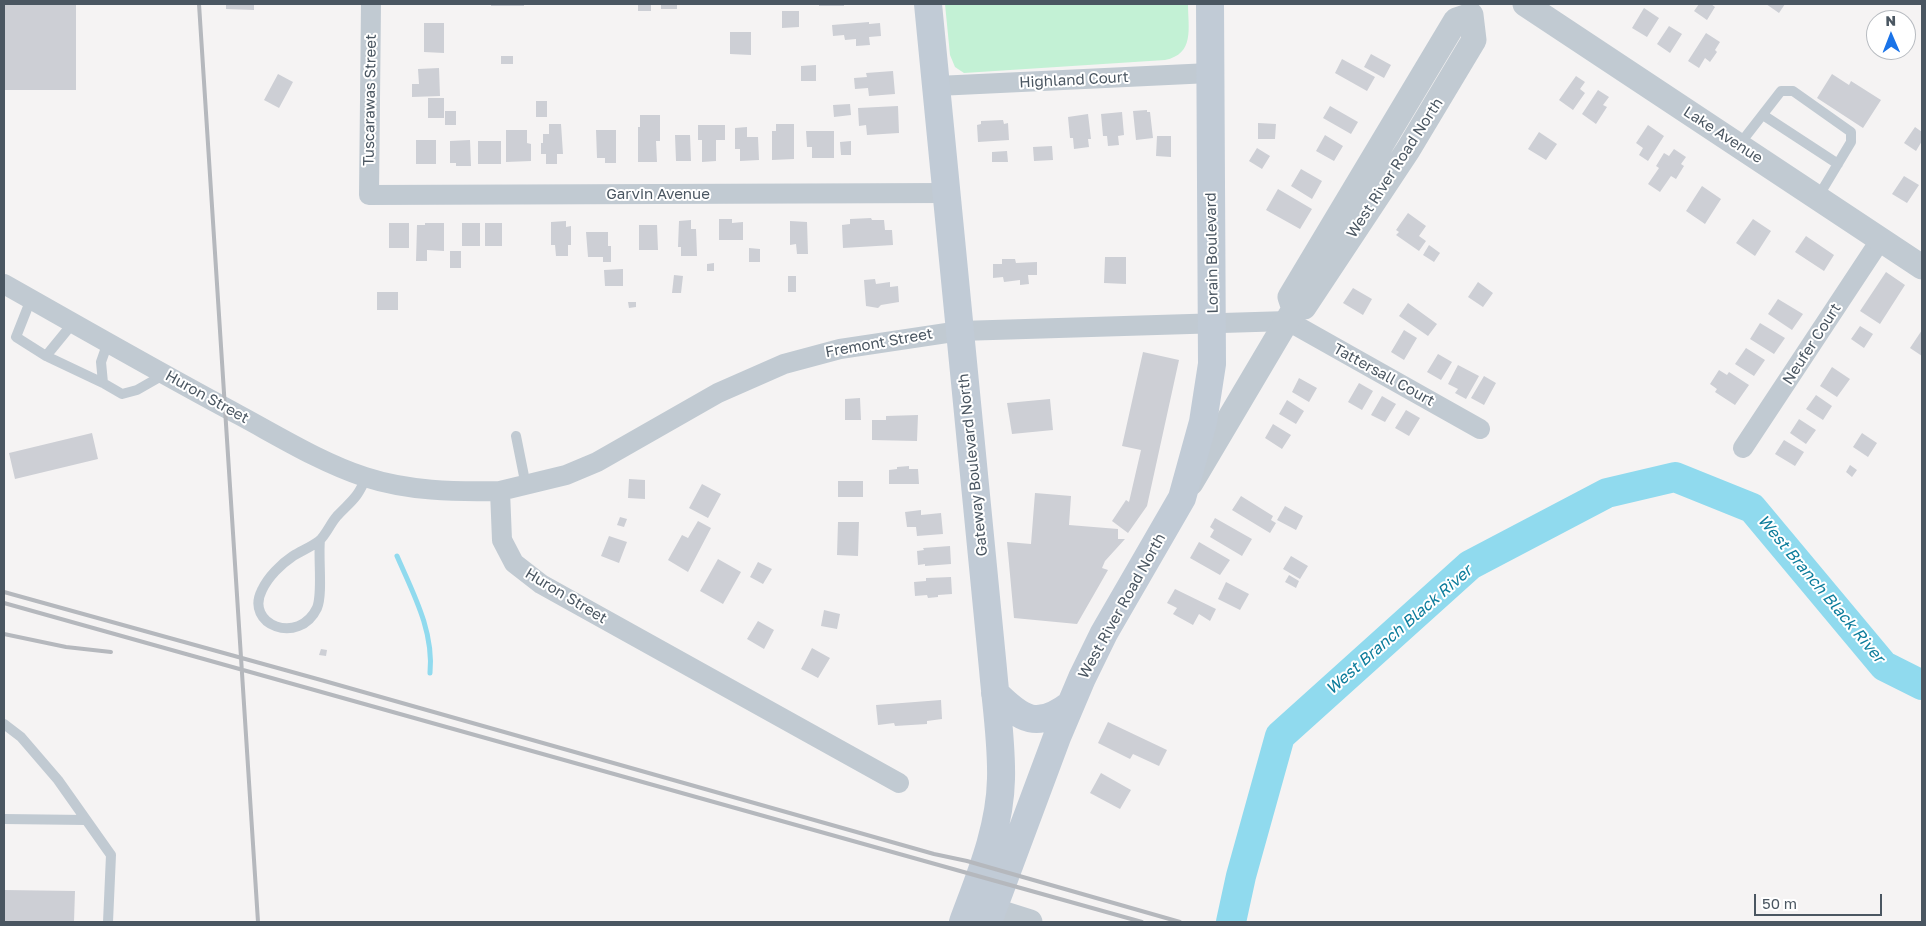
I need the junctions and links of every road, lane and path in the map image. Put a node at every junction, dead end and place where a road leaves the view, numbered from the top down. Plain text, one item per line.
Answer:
1 (371, 4) edge
2 (928, 4) edge
3 (1210, 4) edge
4 (1525, 4) edge
5 (1475, 9) edge
6 (1210, 73) junction
7 (937, 86) junction
8 (1763, 114) junction
9 (1739, 146) junction
10 (1838, 164) junction
11 (947, 193) junction
12 (369, 195) joint
13 (1818, 197) junction
14 (1881, 239) junction
15 (1922, 267) edge
16 (4, 284) edge
17 (31, 299) junction
18 (1291, 315) junction
19 (73, 323) junction
20 (1213, 324) junction
21 (960, 331) junction
22 (108, 342) junction
23 (46, 356) junction
24 (165, 374) junction
25 (103, 382) junction
26 (1480, 429) dead end
27 (516, 436) dead end
28 (1743, 448) dead end
29 (366, 477) junction
30 (526, 486) junction
31 (500, 491) junction
32 (1182, 498) junction
33 (320, 540) junction
34 (995, 693) junction
35 (1071, 704) junction
36 (4, 724) edge
37 (899, 783) dead end
38 (4, 818) edge
39 (86, 820) junction
40 (979, 914) edge
41 (108, 922) edge
42 (1030, 922) edge

1 - 12 street, Tuscarawas Street
2 - 7 main road, Gateway Boulevard North
3 - 6 main road, Lorain Boulevard
4 - 9 street, Lake Avenue
5 - 18 street, West River Road North
6 - 7 street, Highland Court
6 - 20 main road, Lorain Boulevard
7 - 11 main road, Gateway Boulevard North
8 - 9 lane
8 - 10 lane
8 - 10 lane
9 - 13 street, Lake Avenue
10 - 13 lane
11 - 12 street, Garvin Avenue
11 - 21 main road, Gateway Boulevard North
13 - 14 street, Lake Avenue
14 - 15 street, Lake Avenue
14 - 28 street, Neufer Court
16 - 17 street, Huron Street
17 - 19 street, Huron Street
17 - 23 lane
18 - 20 street, Fremont Street
18 - 26 street, Tattersall Court
18 - 32 street, West River Road North
19 - 22 street, Huron Street
19 - 23 lane
20 - 21 street, Fremont Street
20 - 32 main road, Lorain Boulevard
21 - 30 street, Fremont Street
21 - 34 main road, Gateway Boulevard North
22 - 24 street, Huron Street
22 - 25 lane
23 - 25 lane
24 - 25 lane
24 - 29 street, Huron Street
27 - 30 lane
29 - 31 street, Huron Street
29 - 33 lane
30 - 31 street, Fremont Street
31 - 37 street, Huron Street
32 - 35 main road, West River Road North
33 - 33 lane
34 - 35 main road
34 - 40 main road, Gateway Boulevard North
35 - 40 main road, West River Road North
36 - 39 lane
38 - 39 lane
39 - 41 lane
40 - 42 street

